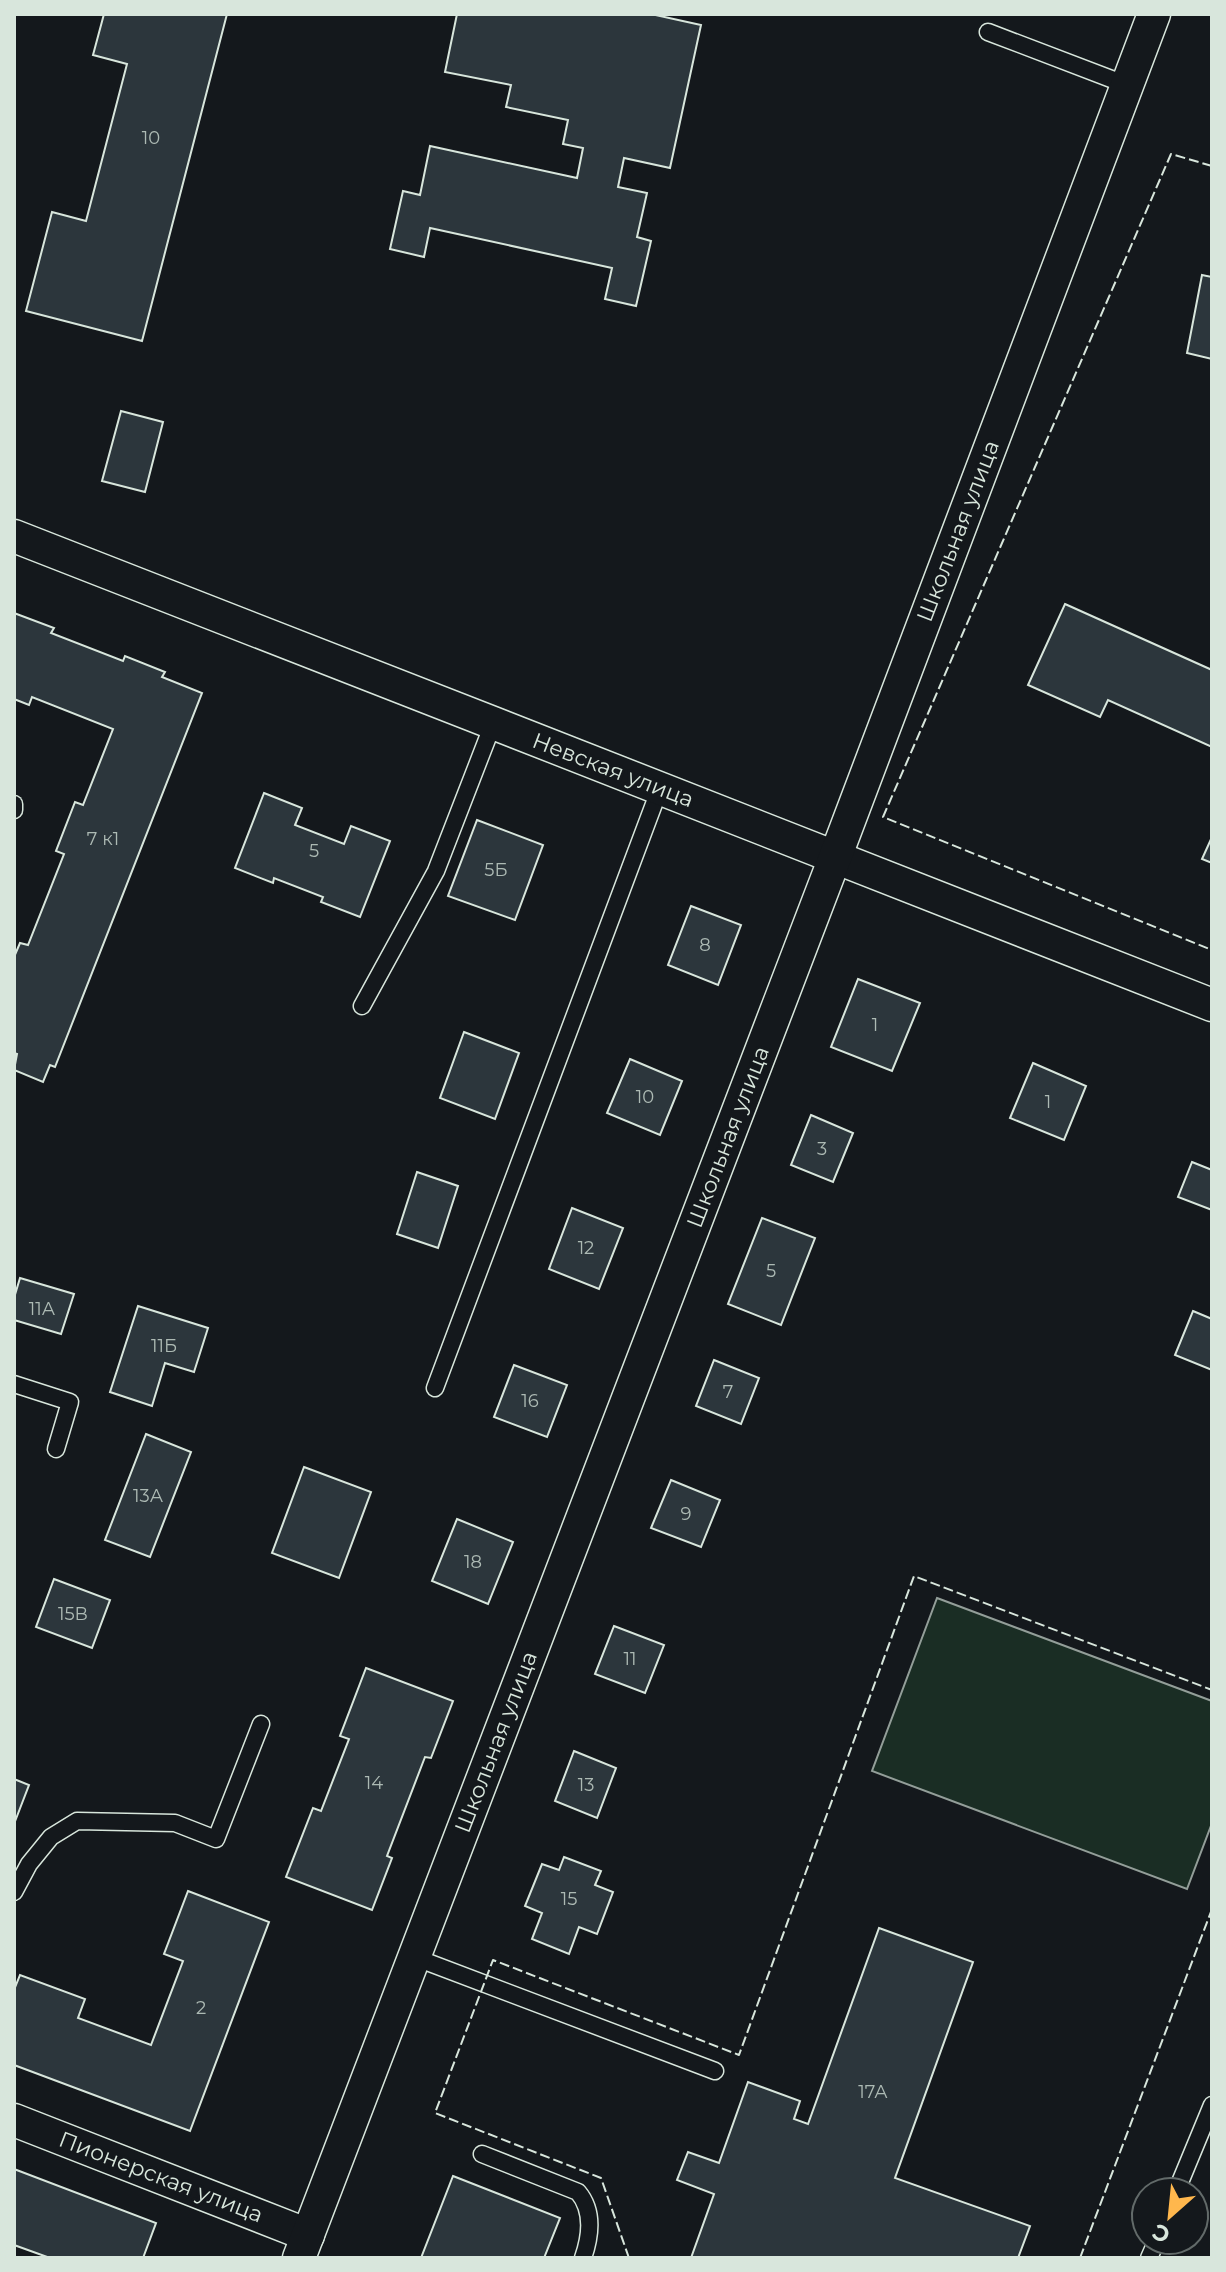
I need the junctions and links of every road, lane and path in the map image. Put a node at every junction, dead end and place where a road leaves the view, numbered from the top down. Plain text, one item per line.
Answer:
1 (1154, 14) edge
2 (988, 32) dead end
3 (1127, 85) junction
4 (14, 536) edge
5 (493, 724) junction
6 (660, 788) junction
7 (14, 804) edge
8 (14, 810) edge
9 (836, 855) junction
10 (1212, 1005) edge
11 (362, 1006) dead end
12 (14, 1384) edge
13 (435, 1388) dead end
14 (56, 1449) dead end
15 (261, 1724) dead end
16 (14, 1892) edge
17 (414, 1957) junction
18 (715, 2071) dead end
19 (1212, 2105) edge
20 (14, 2120) edge
21 (482, 2154) dead end
22 (1183, 2176) edge
23 (303, 2246) edge
24 (583, 2258) edge

1 - 3 street, Школьная улица
2 - 3 lane
3 - 9 street, Школьная улица
4 - 5 street, Невская улица
5 - 6 street, Невская улица
5 - 11 lane
6 - 9 street, Невская улица
6 - 13 lane
7 - 8 lane
9 - 10 street, Невская улица
9 - 17 street, Школьная улица
12 - 14 lane
15 - 16 lane
17 - 18 lane
17 - 23 street, Школьная улица
19 - 22 lane
20 - 23 street, Пионерская улица
21 - 24 lane

